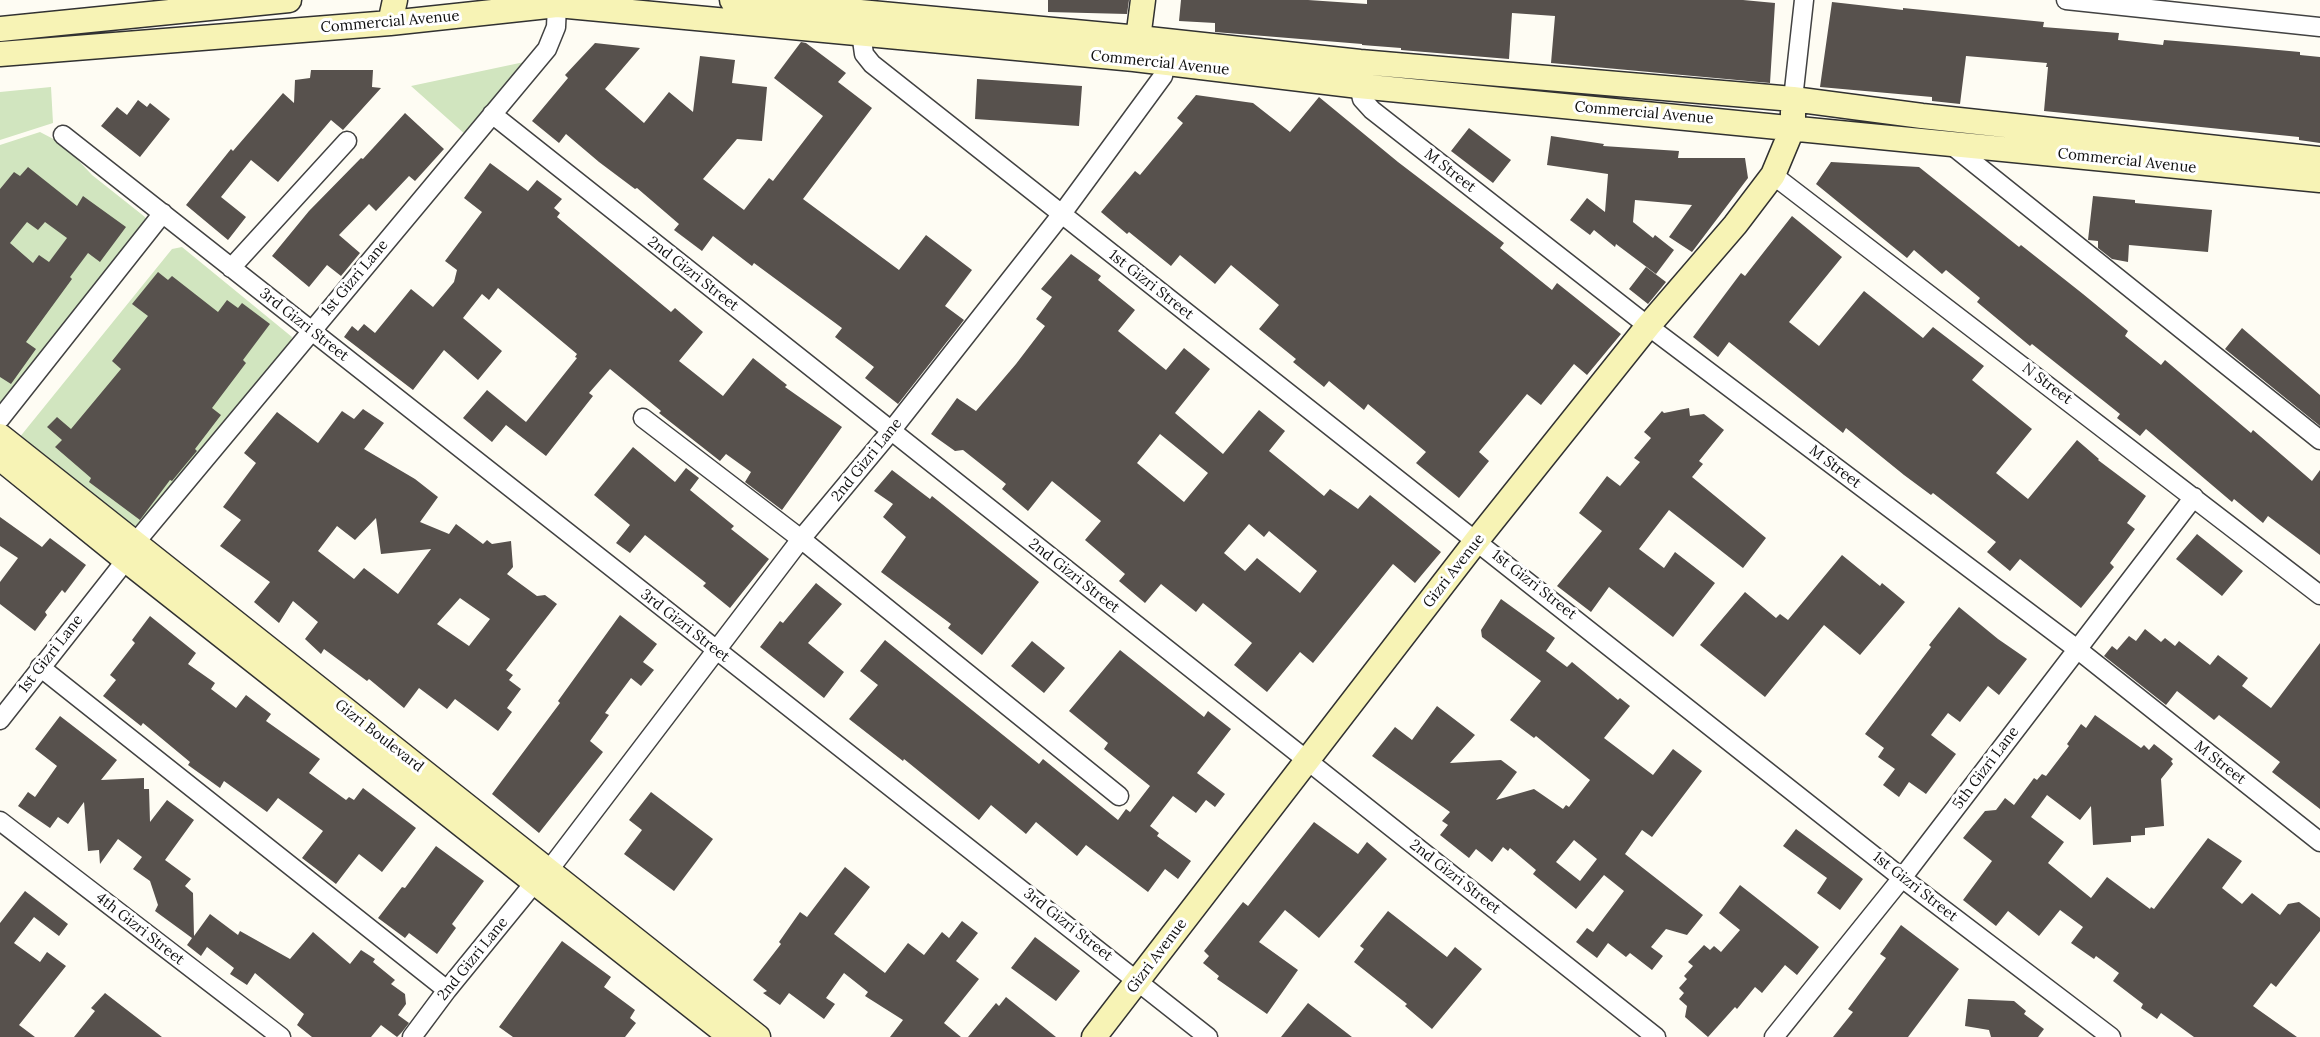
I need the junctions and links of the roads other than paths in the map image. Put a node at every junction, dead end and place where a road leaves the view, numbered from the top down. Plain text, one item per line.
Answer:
1 (289, 0) edge
2 (395, 0) edge
3 (732, 0) edge
4 (1143, 0) edge
5 (1804, 0) edge
6 (2066, 0) edge
7 (557, 2) edge
8 (390, 23) junction
9 (2320, 27) edge
10 (0, 29) edge
11 (861, 33) junction
12 (1137, 48) junction
13 (1168, 52) junction
14 (0, 54) edge
15 (1359, 86) junction
16 (1793, 99) junction
17 (492, 114) junction
18 (1922, 116) junction
19 (1793, 127) junction
20 (63, 135) dead end
21 (348, 141) dead end
22 (1949, 142) junction
23 (2320, 159) edge
24 (1773, 175) junction
25 (2320, 180) edge
26 (163, 213) junction
27 (1061, 215) junction
28 (231, 268) junction
29 (1648, 326) junction
30 (311, 330) junction
31 (643, 418) dead end
32 (0, 419) edge
33 (891, 431) junction
34 (0, 436) edge
35 (2320, 440) edge
36 (0, 458) edge
37 (2194, 497) junction
38 (801, 539) junction
39 (1477, 540) junction
40 (130, 551) junction
41 (2320, 595) edge
42 (2077, 649) junction
43 (717, 651) junction
44 (40, 667) junction
45 (0, 720) edge
46 (1306, 760) junction
47 (1119, 796) dead end
48 (0, 821) edge
49 (2320, 842) edge
50 (542, 876) junction
51 (1902, 878) junction
52 (1139, 981) junction
53 (447, 990) junction
54 (281, 1037) edge
55 (412, 1037) edge
56 (731, 1037) edge
57 (758, 1037) edge
58 (1094, 1037) edge
59 (1208, 1037) edge
60 (1656, 1037) edge
61 (1774, 1037) edge
62 (2111, 1037) edge

1 - 10 main road
2 - 8 main road
3 - 12 main road, Commercial Avenue
4 - 12 main road
5 - 16 street
6 - 9 street
7 - 8 main road, Commercial Avenue
7 - 11 main road, Commercial Avenue
7 - 17 street, 1st Gizri Lane
8 - 14 main road, Commercial Avenue
11 - 12 main road, Commercial Avenue
11 - 27 street, 1st Gizri Street
12 - 13 main road, Commercial Avenue
13 - 15 main road, Commercial Avenue
13 - 16 main road, Commercial Avenue
13 - 27 street, 2nd Gizri Lane
15 - 19 main road, Commercial Avenue
15 - 29 street, M Street
16 - 18 main road, Commercial Avenue
16 - 19 main road, Gizri Avenue
17 - 30 street, 1st Gizri Lane
17 - 33 street, 2nd Gizri Street
18 - 22 street
18 - 23 main road, Commercial Avenue
19 - 22 main road, Commercial Avenue
19 - 24 main road, Gizri Avenue
20 - 26 street, 3rd Gizri Street
21 - 28 street
22 - 25 main road, Commercial Avenue
22 - 35 street
24 - 29 main road, Gizri Avenue
24 - 37 street, N Street
26 - 28 street, 3rd Gizri Street
26 - 32 street
27 - 33 street, 2nd Gizri Lane
27 - 39 street, 1st Gizri Street
28 - 30 street, 3rd Gizri Street
29 - 39 main road, Gizri Avenue
29 - 42 street, M Street
30 - 40 street, 1st Gizri Lane
30 - 43 street, 3rd Gizri Street
31 - 38 street
33 - 38 street, 2nd Gizri Lane
33 - 46 street, 2nd Gizri Street
34 - 40 main road, Gizri Boulevard
36 - 40 main road, Gizri Boulevard
37 - 41 street, N Street
37 - 42 street, 5th Gizri Lane
38 - 43 street, 2nd Gizri Lane
38 - 47 street
39 - 46 main road, Gizri Avenue
39 - 51 street, 1st Gizri Street
40 - 44 street, 1st Gizri Lane
40 - 50 main road, Gizri Boulevard
42 - 49 street, M Street
42 - 51 street, 5th Gizri Lane
43 - 50 street, 2nd Gizri Lane
43 - 52 street, 3rd Gizri Street
44 - 45 street, 1st Gizri Lane
44 - 53 street
46 - 52 main road, Gizri Avenue
46 - 60 street, 2nd Gizri Street
48 - 54 street, 4th Gizri Street
50 - 53 street, 2nd Gizri Lane
50 - 56 main road, Gizri Boulevard
50 - 57 main road, Gizri Boulevard
51 - 61 street, 5th Gizri Lane
51 - 62 street, 1st Gizri Street
52 - 58 main road, Gizri Avenue
52 - 59 street, 3rd Gizri Street
53 - 55 street, 2nd Gizri Lane

